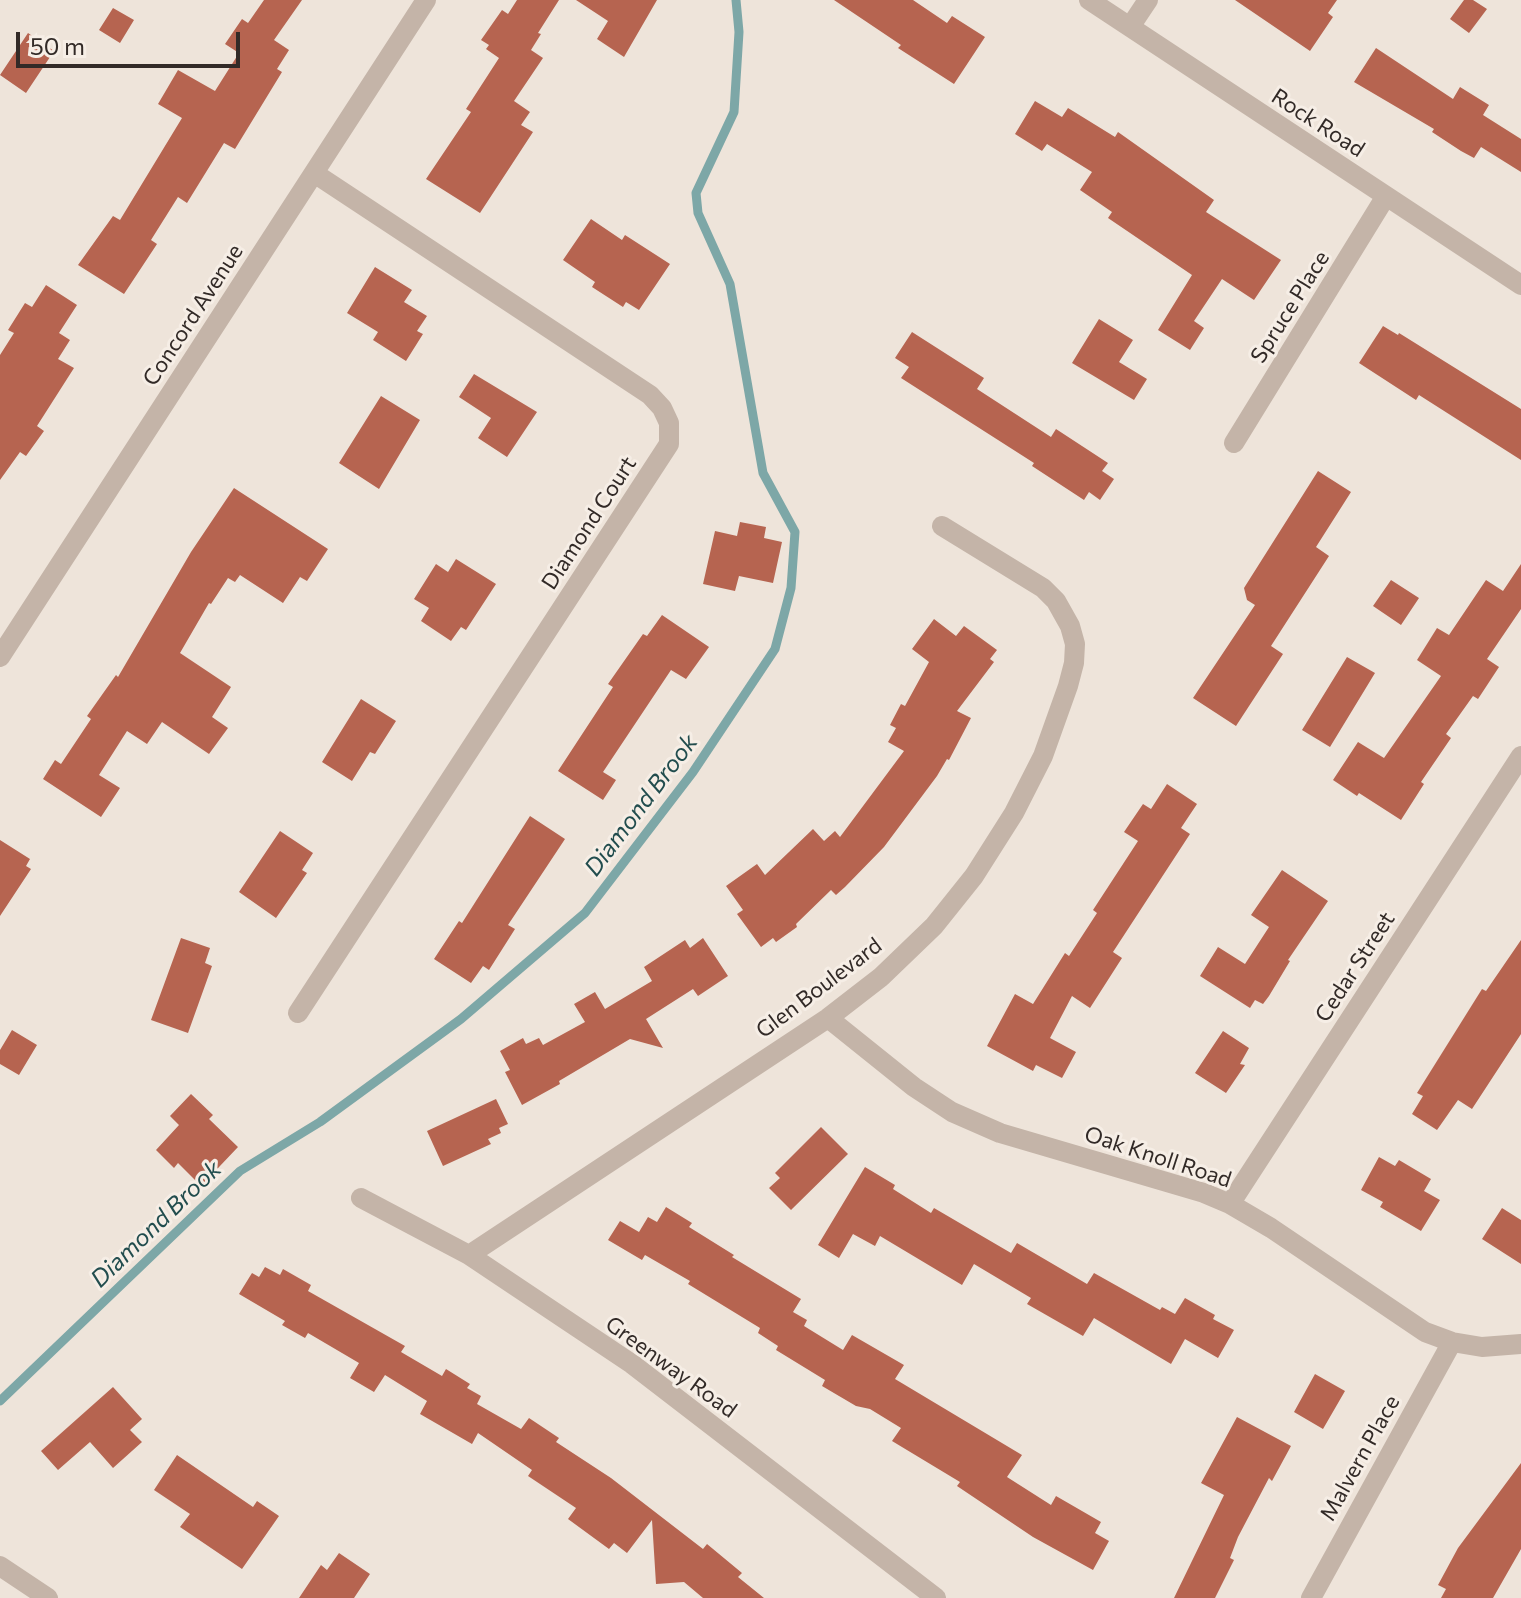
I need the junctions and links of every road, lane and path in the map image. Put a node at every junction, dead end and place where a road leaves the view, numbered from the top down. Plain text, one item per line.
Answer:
1 (426, 0) edge
2 (1089, 0) edge
3 (1148, 0) edge
4 (1130, 27) junction
5 (314, 173) junction
6 (1386, 196) junction
7 (1521, 285) edge
8 (1234, 443) dead end
9 (942, 526) dead end
10 (0, 657) edge
11 (1521, 756) edge
12 (298, 1013) dead end
13 (828, 1018) junction
14 (361, 1198) dead end
15 (1230, 1204) junction
16 (469, 1255) junction
17 (1452, 1342) junction
18 (1521, 1344) edge
19 (0, 1566) edge
20 (48, 1598) edge
21 (936, 1598) edge
22 (1311, 1598) edge

1 - 5 street, Concord Avenue
2 - 4 street, Rock Road
3 - 4 street
4 - 6 street, Rock Road
5 - 10 street, Concord Avenue
5 - 12 street, Diamond Court
6 - 7 street, Rock Road
6 - 8 street, Spruce Place
9 - 13 street, Glen Boulevard
11 - 15 street, Cedar Street
13 - 15 street, Oak Knoll Road
13 - 16 street, Glen Boulevard
14 - 16 street, Greenway Road
15 - 17 street, Oak Knoll Road
16 - 21 street, Greenway Road
17 - 18 street, Oak Knoll Road
17 - 22 street, Malvern Place
19 - 20 street

